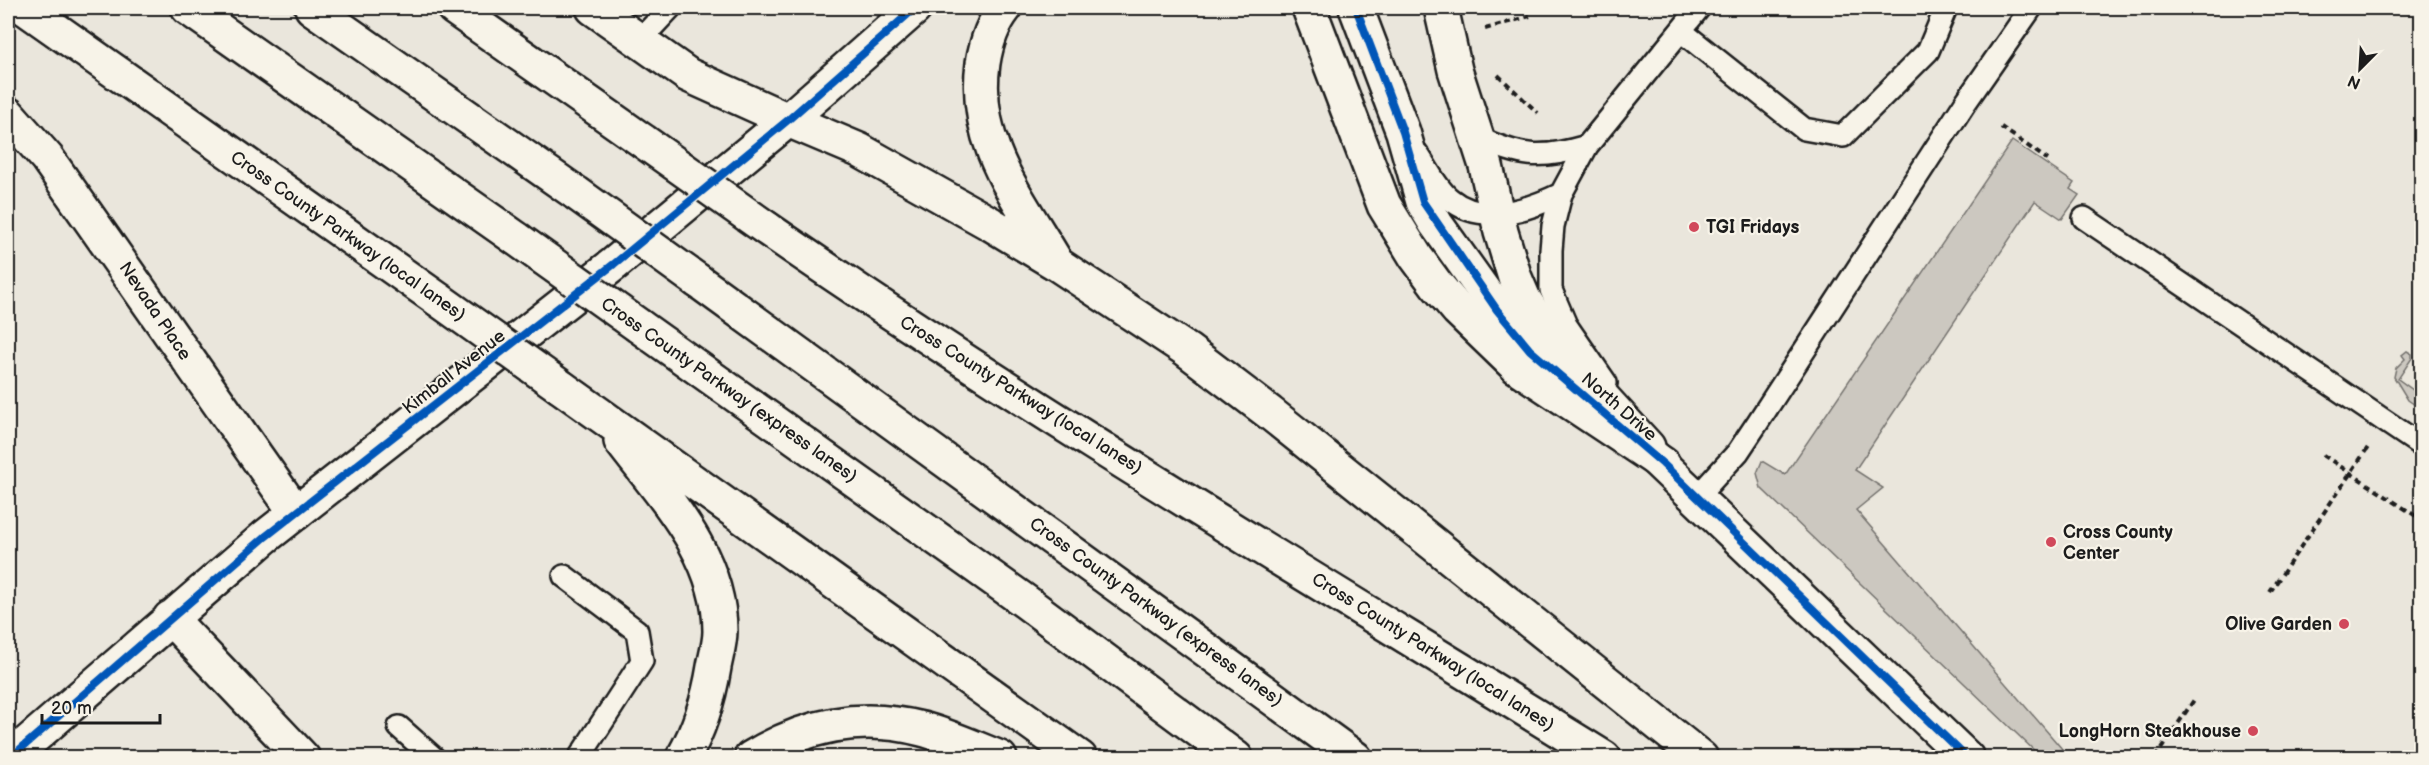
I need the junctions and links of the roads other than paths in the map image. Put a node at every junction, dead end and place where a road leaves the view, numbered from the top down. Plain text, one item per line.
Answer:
1 (25, 8) edge
2 (188, 8) edge
3 (312, 8) edge
4 (454, 8) edge
5 (593, 8) edge
6 (670, 8) edge
7 (915, 8) edge
8 (1005, 8) edge
9 (1310, 8) edge
10 (1356, 8) edge
11 (1441, 8) edge
12 (1699, 8) edge
13 (1946, 8) edge
14 (2031, 8) edge
15 (1681, 31) junction
16 (639, 41) junction
17 (8, 114) edge
18 (788, 120) junction
19 (1403, 132) junction
20 (1476, 137) junction
21 (1587, 146) junction
22 (1561, 194) junction
23 (1496, 213) junction
24 (2084, 218) dead end
25 (1057, 264) junction
26 (602, 416) junction
27 (2421, 446) edge
28 (1663, 464) junction
29 (1697, 497) junction
30 (296, 513) junction
31 (564, 576) dead end
32 (170, 618) junction
33 (399, 727) dead end
34 (10, 758) edge
35 (303, 758) edge
36 (434, 758) edge
37 (579, 758) edge
38 (683, 758) edge
39 (751, 758) edge
40 (1000, 758) edge
41 (1080, 758) edge
42 (1236, 758) edge
43 (1354, 758) edge
44 (1604, 758) edge
45 (1701, 758) edge
46 (1967, 758) edge

1 - 26 main road, Cross County Parkway (local lanes), bridge
2 - 42 main road, Cross County Parkway (express lanes), bridge
3 - 43 main road, Cross County Parkway (express lanes), bridge
4 - 44 main road, Cross County Parkway (local lanes), bridge
5 - 16 main road
6 - 16 lane
7 - 18 main road, Kimball Avenue
8 - 25 main road
9 - 28 main road
10 - 19 main road, North Drive
11 - 20 main road, North Drive
12 - 15 lane
13 - 15 lane
14 - 29 lane
15 - 21 lane
16 - 18 main road
17 - 30 main road, Nevada Place
18 - 25 main road
18 - 30 main road, Kimball Avenue
19 - 23 lane
19 - 28 main road, North Drive
20 - 21 lane
20 - 23 main road, North Drive
21 - 22 lane
22 - 23 lane
22 - 28 lane
23 - 28 main road, North Drive
24 - 27 lane
25 - 45 main road
26 - 38 main road
26 - 41 main road, Cross County Parkway (local lanes)
28 - 29 main road, North Drive
29 - 46 main road, North Drive
30 - 32 main road, Kimball Avenue
31 - 37 lane
32 - 34 main road, Kimball Avenue
32 - 35 main road
33 - 36 lane
39 - 40 main road

